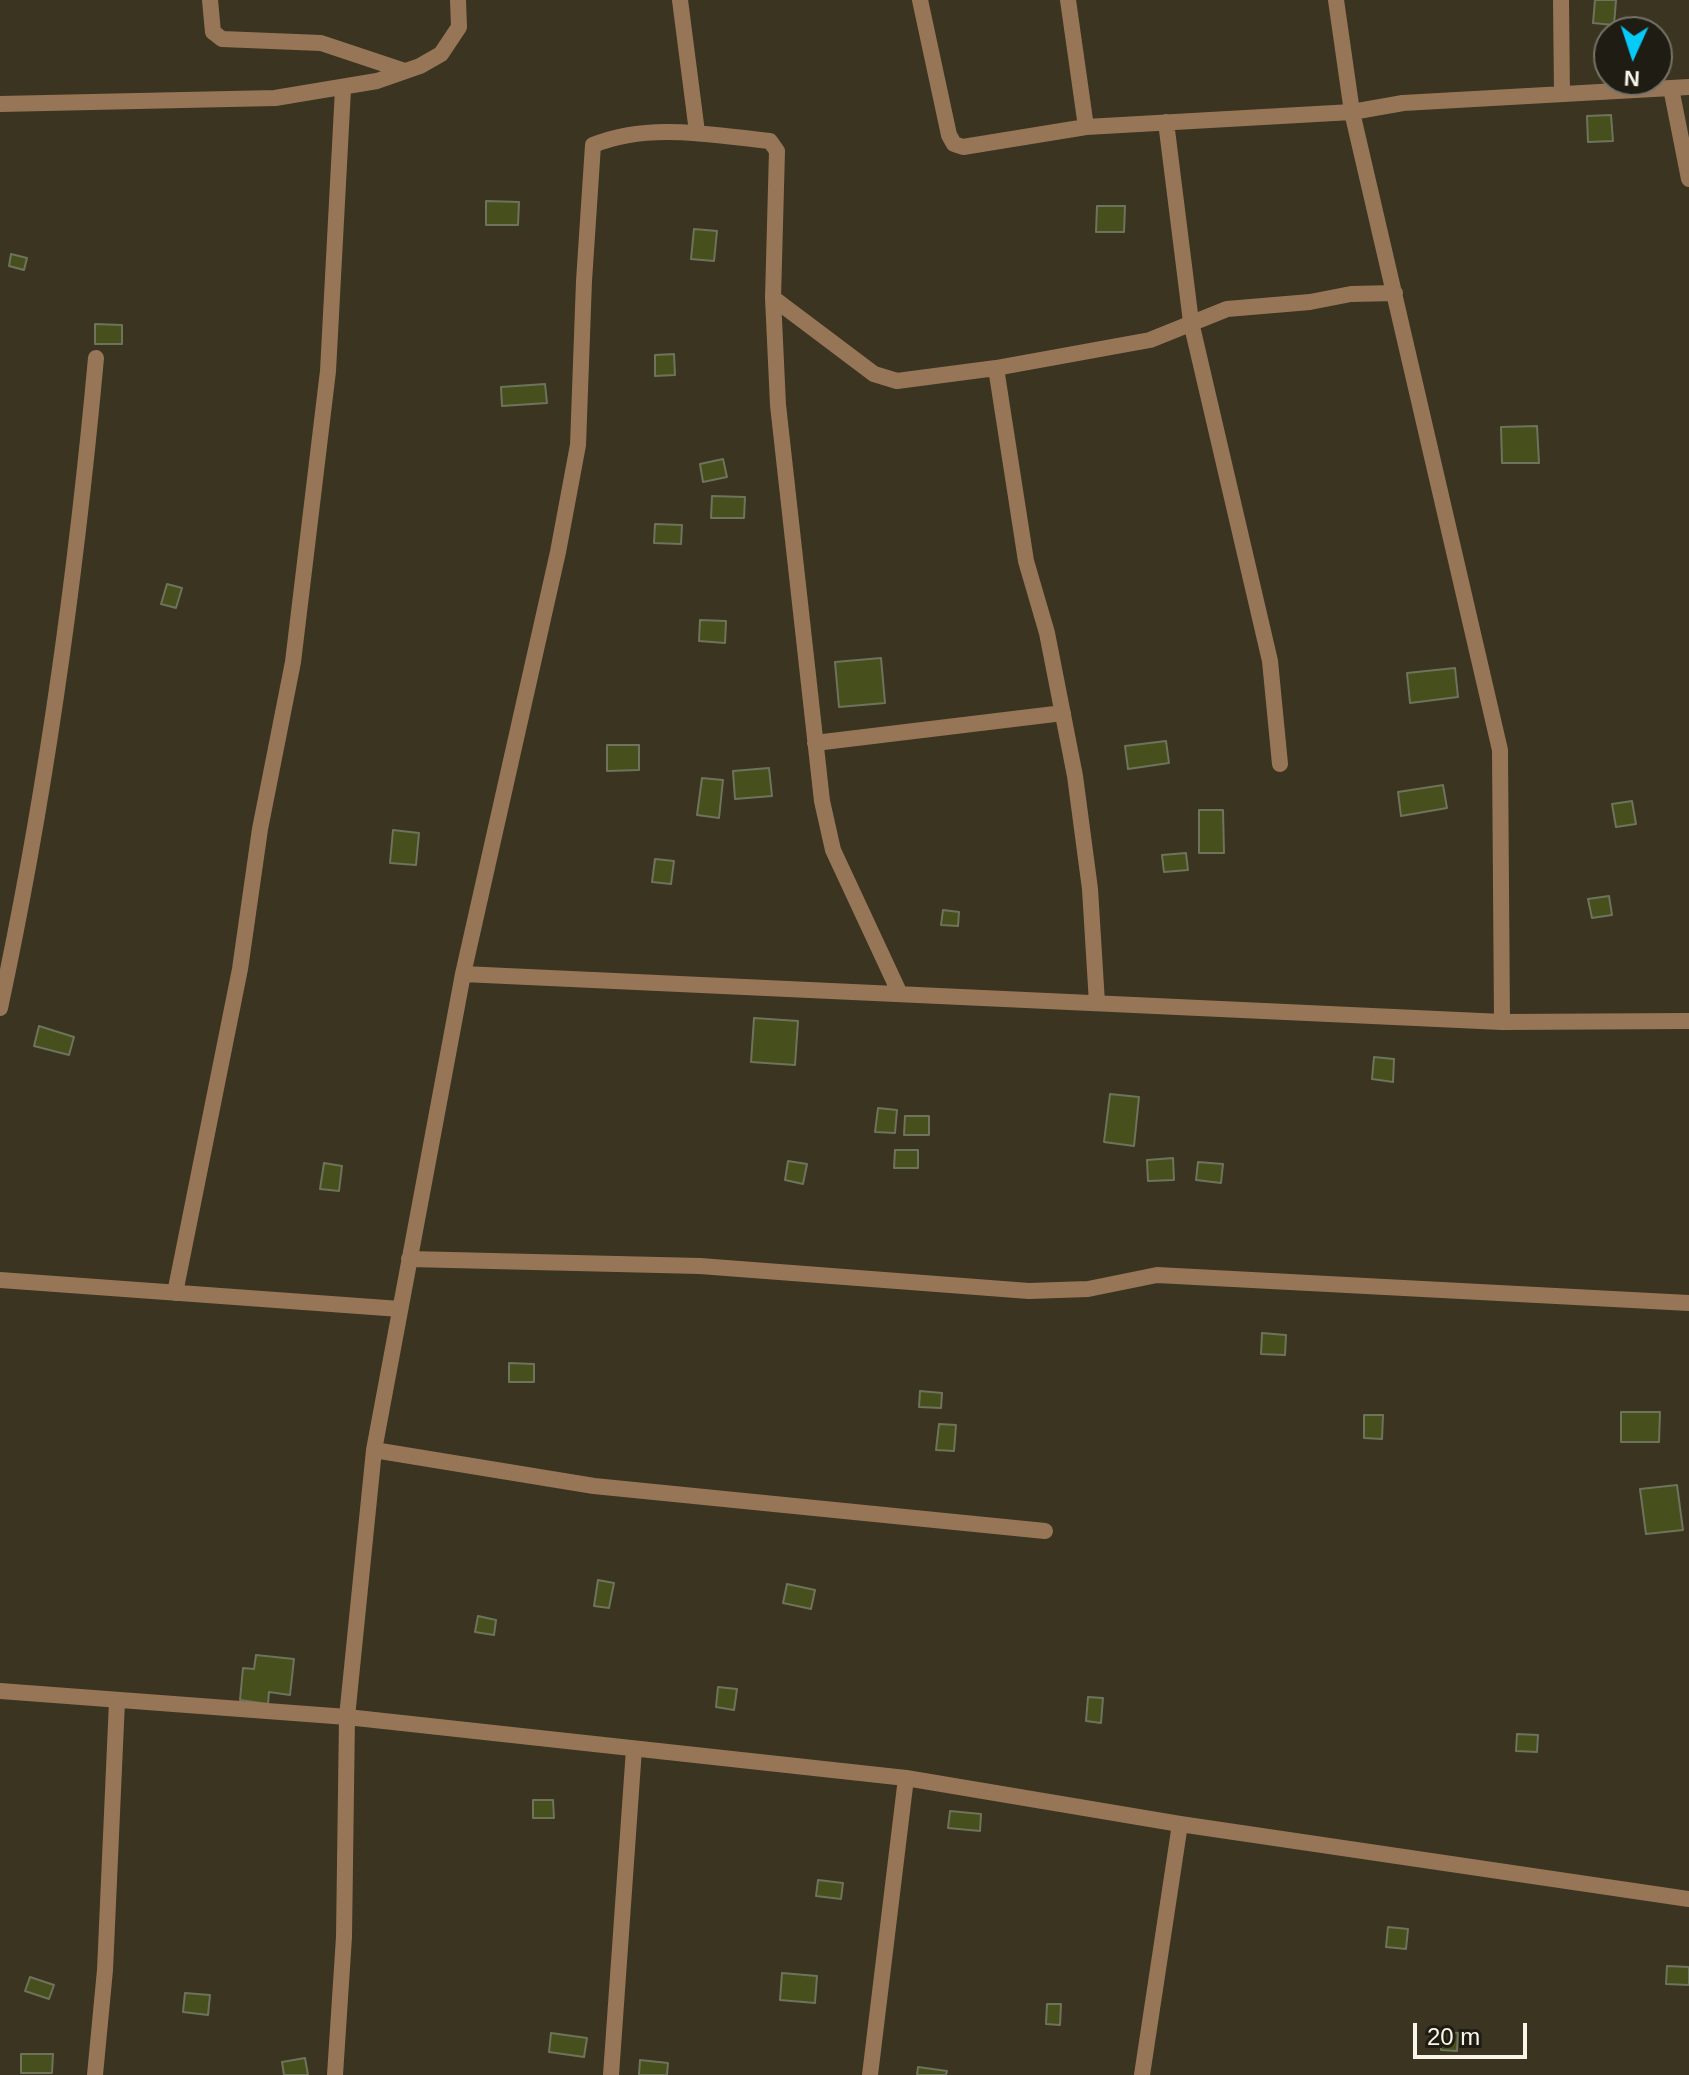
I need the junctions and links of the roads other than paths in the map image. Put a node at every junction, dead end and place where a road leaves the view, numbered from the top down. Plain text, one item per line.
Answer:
1 (210, 0) edge
2 (458, 0) edge
3 (680, 0) edge
4 (920, 0) edge
5 (1068, 0) edge
6 (1336, 0) edge
7 (1561, 0) edge
8 (402, 70) junction
9 (343, 89) junction
10 (1593, 92) edge
11 (1562, 94) junction
12 (1673, 96) edge
13 (0, 104) edge
14 (1352, 112) junction
15 (1166, 122) junction
16 (1086, 127) junction
17 (697, 132) junction
18 (1689, 179) edge
19 (1395, 293) junction
20 (773, 298) junction
21 (1191, 322) junction
22 (96, 358) dead end
23 (996, 368) junction
24 (1063, 713) junction
25 (815, 743) junction
26 (1280, 764) dead end
27 (463, 974) junction
28 (900, 994) junction
29 (1097, 1003) junction
30 (0, 1008) edge
31 (1689, 1021) edge
32 (1502, 1022) junction
33 (409, 1259) junction
34 (0, 1280) edge
35 (175, 1293) junction
36 (1689, 1303) edge
37 (400, 1309) junction
38 (374, 1450) junction
39 (1045, 1531) dead end
40 (0, 1691) edge
41 (117, 1701) junction
42 (347, 1717) junction
43 (634, 1749) junction
44 (906, 1778) junction
45 (1180, 1824) junction
46 (1689, 1899) edge
47 (95, 2075) edge
48 (335, 2075) edge
49 (611, 2075) edge
50 (870, 2075) edge
51 (1142, 2075) edge

1 - 8 street
2 - 8 street
3 - 17 street
4 - 16 street
5 - 16 street
6 - 14 street
7 - 11 street
8 - 9 street
9 - 13 street
9 - 35 street
10 - 11 street
11 - 14 street
12 - 18 street
14 - 15 street
14 - 19 street
15 - 16 street
15 - 21 street
17 - 20 street
17 - 27 street
19 - 21 street
19 - 32 street
20 - 23 street
20 - 25 street
21 - 23 street
21 - 26 street
22 - 30 street
23 - 24 street
24 - 25 street
24 - 29 street
25 - 28 street
27 - 28 street
27 - 33 street
28 - 29 street
29 - 32 street
31 - 32 street
33 - 36 street
33 - 37 street
34 - 35 street
35 - 37 street
37 - 38 street
38 - 39 street
38 - 42 street
40 - 41 street
41 - 42 street
41 - 47 street
42 - 43 street
42 - 48 street
43 - 44 street
43 - 49 street
44 - 45 street
44 - 50 street
45 - 46 street
45 - 51 street

